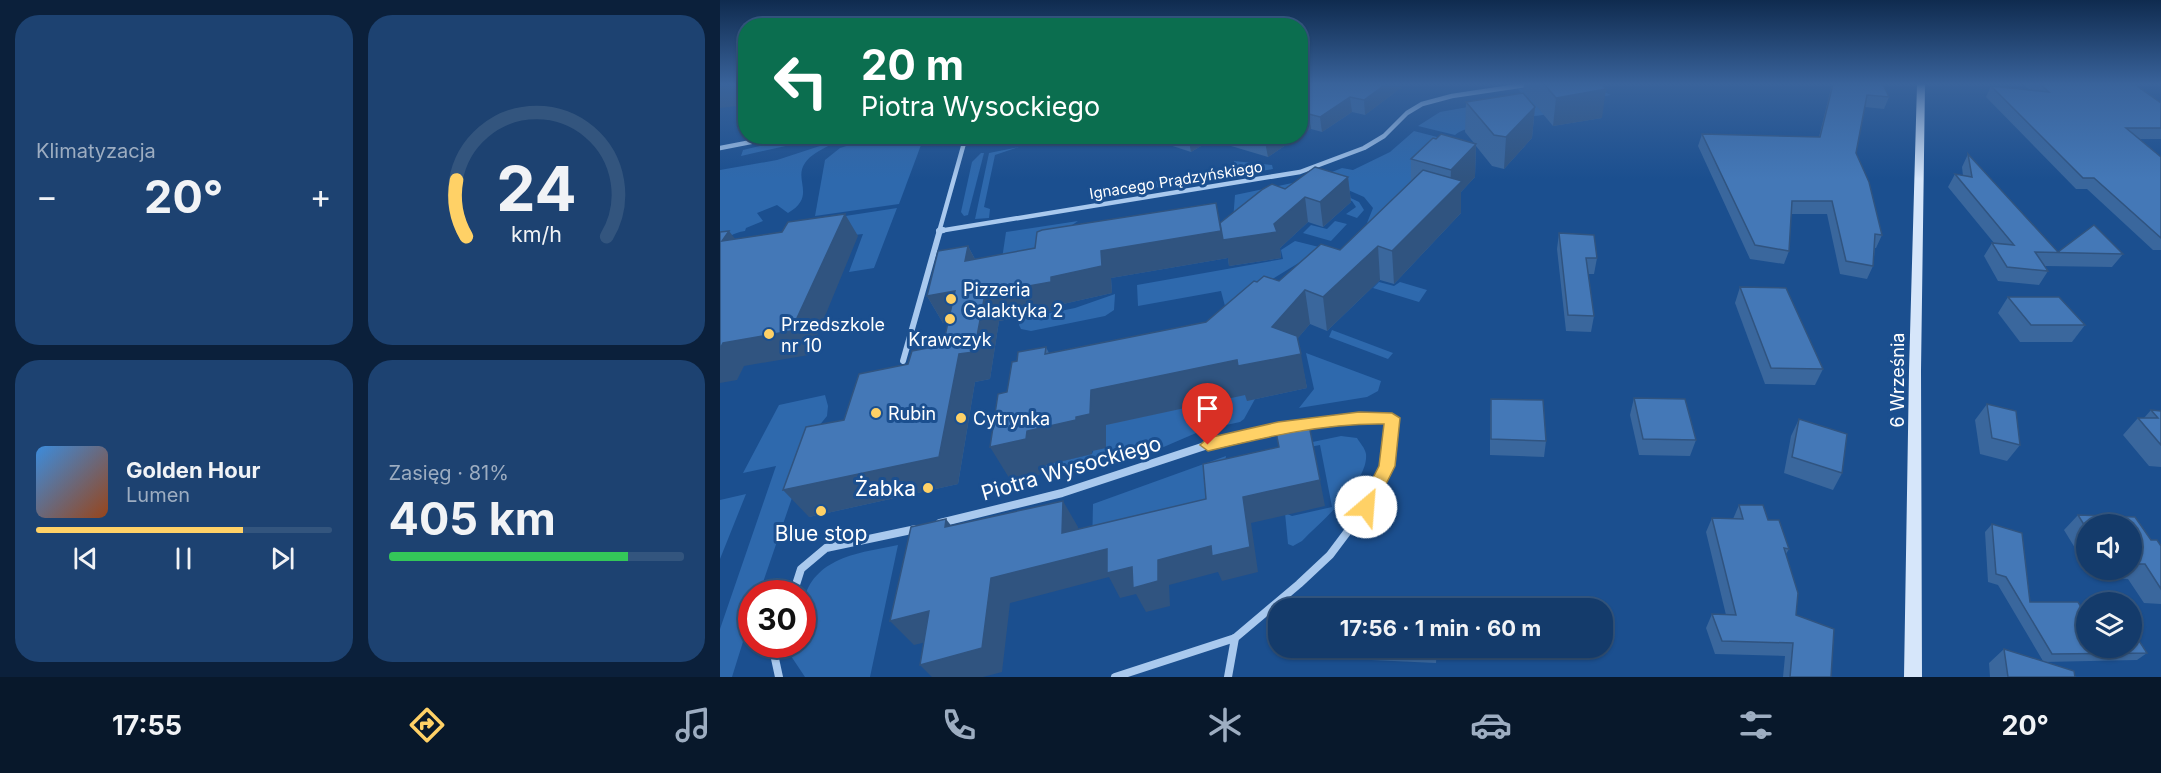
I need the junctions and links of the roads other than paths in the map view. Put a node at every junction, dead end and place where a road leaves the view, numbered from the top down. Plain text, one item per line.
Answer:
1 (1405, 116) edge
2 (1921, 116) edge
3 (738, 144) edge
4 (964, 144) edge
5 (720, 147) edge
6 (939, 231) junction
7 (903, 361) dead end
8 (797, 580) edge
9 (1235, 638) junction
10 (775, 658) edge
11 (779, 677) edge
12 (1115, 677) edge
13 (1228, 677) edge
14 (1913, 677) edge

1 - 6 street, Ignacego Prądzyńskiego
2 - 14 street, 6 Września
3 - 5 street
4 - 6 street
6 - 7 street
8 - 9 street, Piotra Wysockiego
9 - 12 street, Piotra Wysockiego
9 - 13 street
10 - 11 street

